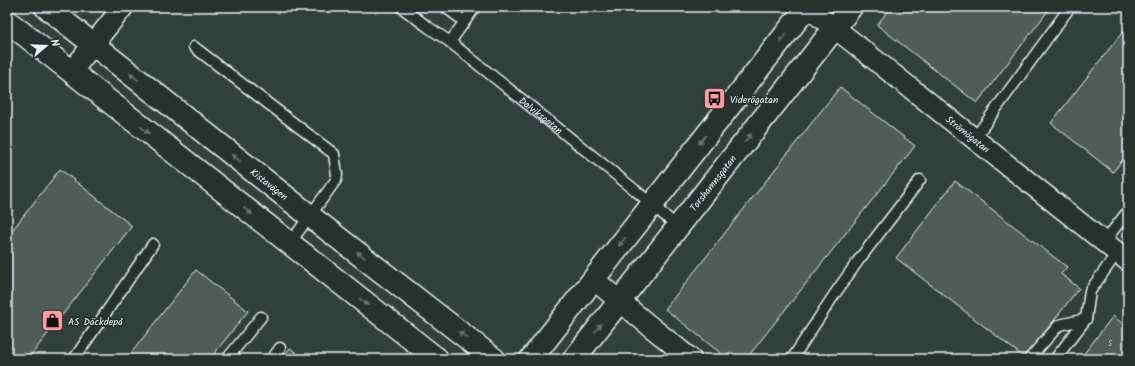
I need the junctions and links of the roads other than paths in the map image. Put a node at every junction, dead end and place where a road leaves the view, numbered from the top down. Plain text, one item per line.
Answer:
1 (46, 7) edge
2 (123, 7) edge
3 (401, 7) edge
4 (445, 7) edge
5 (475, 7) edge
6 (807, 7) edge
7 (851, 7) edge
8 (1070, 7) edge
9 (7, 21) edge
10 (464, 21) junction
11 (834, 28) junction
12 (450, 42) junction
13 (93, 44) junction
14 (194, 47) dead end
15 (71, 72) junction
16 (974, 139) junction
17 (920, 180) dead end
18 (652, 204) junction
19 (1128, 211) edge
20 (310, 216) junction
21 (678, 227) junction
22 (290, 243) junction
23 (153, 244) dead end
24 (1116, 252) edge
25 (593, 279) junction
26 (619, 301) junction
27 (261, 317) dead end
28 (1086, 319) junction
29 (280, 348) dead end
30 (74, 359) edge
31 (227, 359) edge
32 (272, 359) edge
33 (437, 359) edge
34 (494, 359) edge
35 (531, 359) edge
36 (574, 359) edge
37 (691, 359) edge
38 (792, 359) edge
39 (1029, 359) edge
40 (1055, 359) edge

1 - 13 street, Kistavägen
2 - 13 street
3 - 12 lane, Dalviksgatan
4 - 10 lane
5 - 10 lane
6 - 11 street, Strömögatan
6 -> 18 street
7 - 11 street, Torshamnsgatan
8 - 16 lane
9 - 15 street
10 - 12 lane
11 - 16 street, Strömögatan
21 -> 11 street, Torshamnsgatan
12 - 18 lane, Dalviksgatan
13 - 15 street
20 -> 13 street, Kistavägen
14 - 20 lane
15 -> 22 street
16 - 24 street, Strömögatan
17 - 38 lane
18 - 21 lane, Dalviksgatan
18 -> 25 street
19 - 24 lane
20 - 22 lane
34 -> 20 street, Kistavägen
21 - 26 street, Torshamnsgatan
22 -> 33 street
23 - 30 lane
24 - 28 lane
25 - 26 street
25 - 35 street
36 -> 26 street, Torshamnsgatan
26 - 37 street
27 - 31 lane
28 - 39 lane
28 - 40 lane
29 - 32 lane

